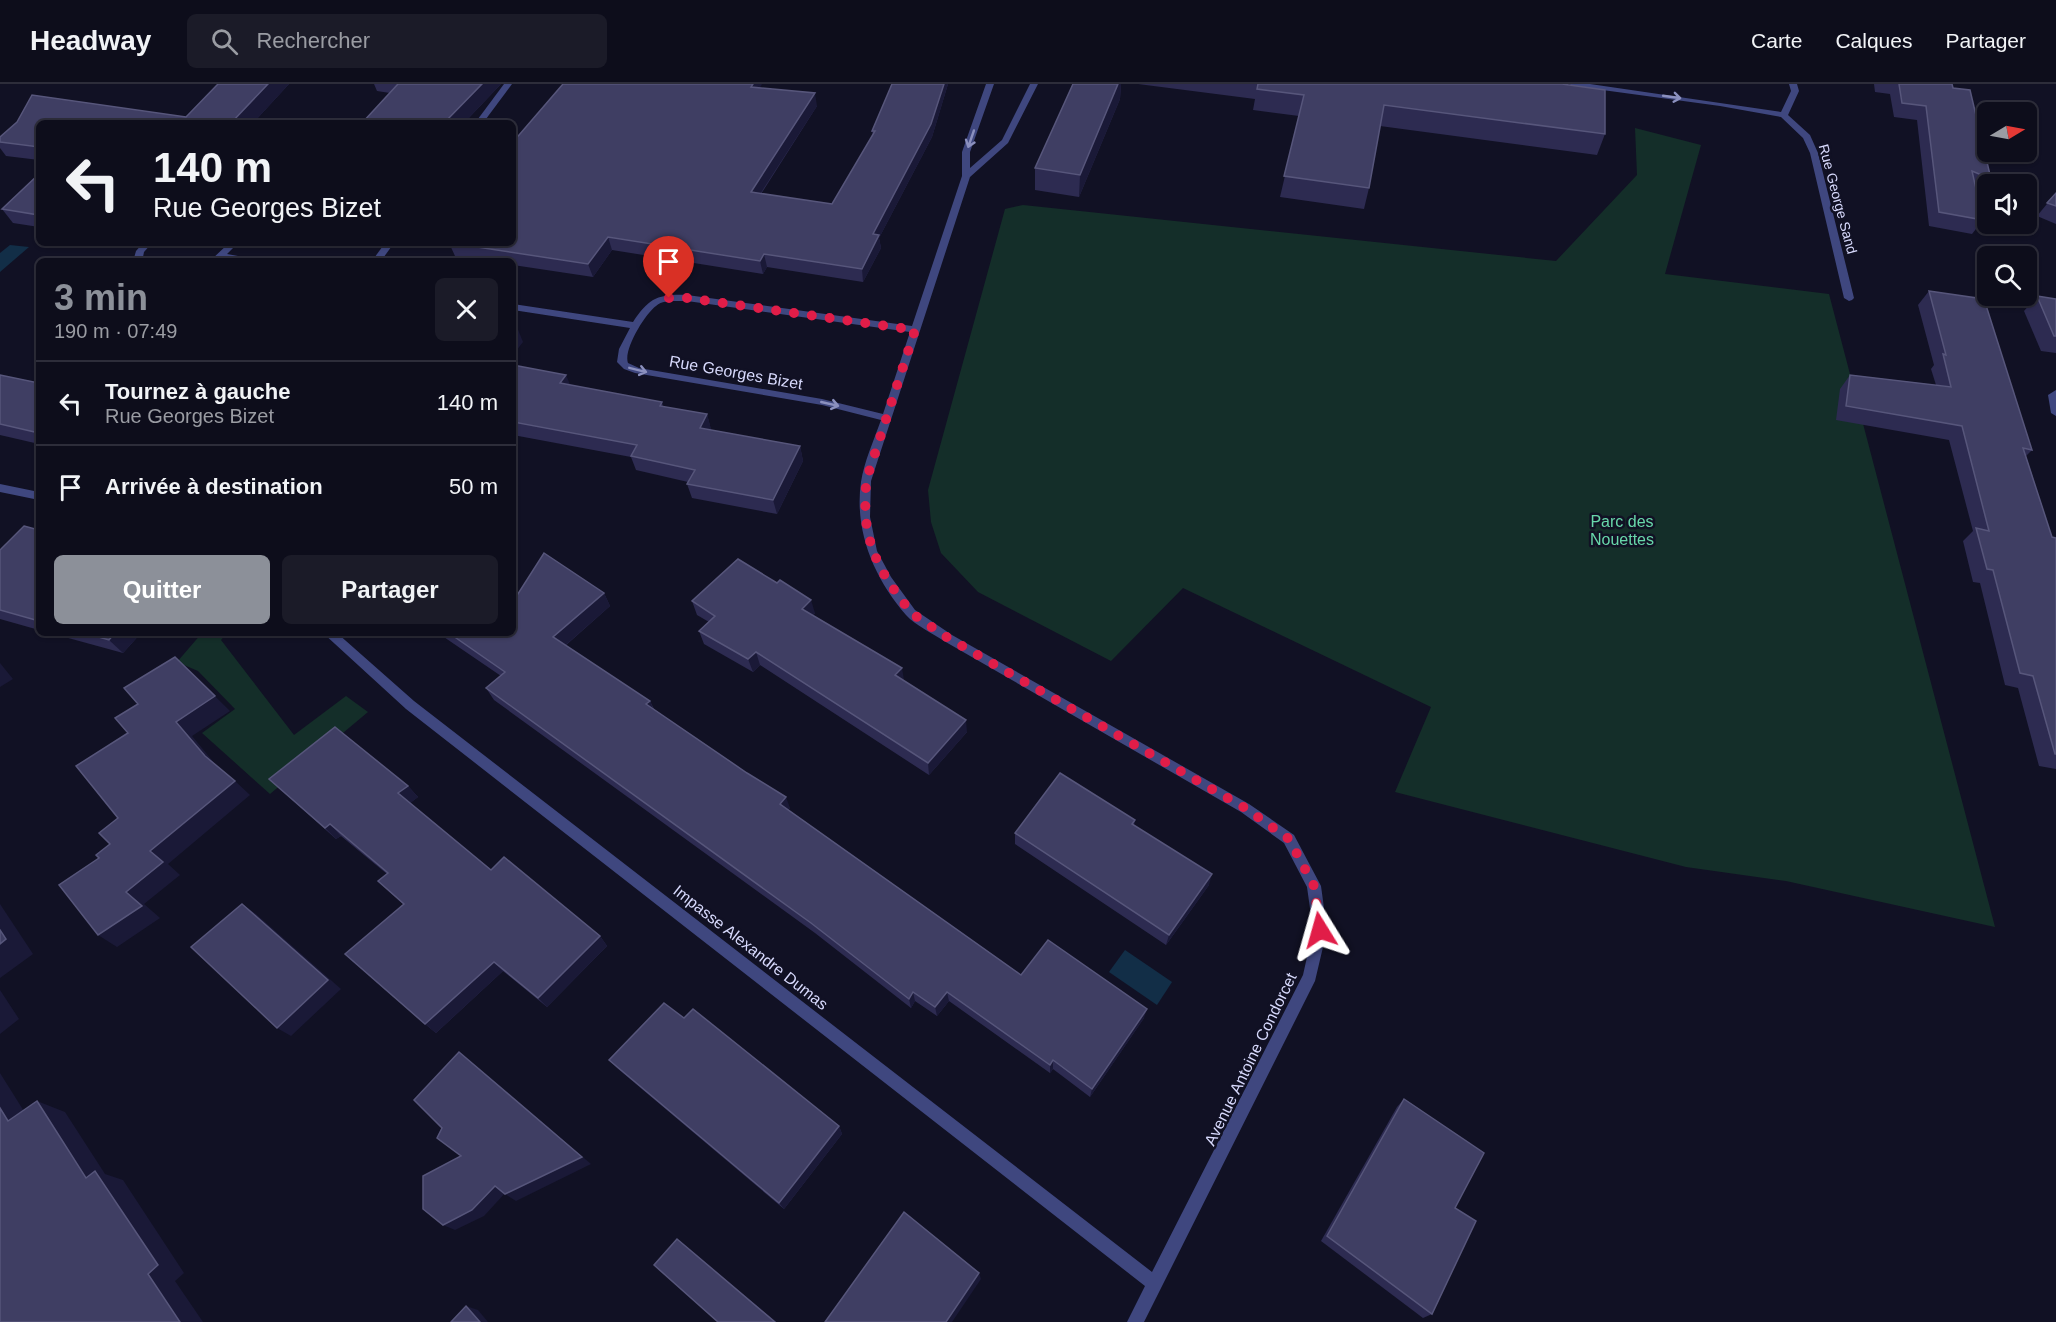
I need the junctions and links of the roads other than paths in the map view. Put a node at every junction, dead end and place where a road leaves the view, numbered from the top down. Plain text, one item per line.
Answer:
1 (508, 84) edge
2 (990, 84) edge
3 (1034, 84) edge
4 (1573, 84) edge
5 (1793, 84) edge
6 (1784, 115) junction
7 (481, 120) edge
8 (966, 176) junction
9 (231, 246) edge
10 (388, 246) edge
11 (218, 258) edge
12 (378, 258) edge
13 (1849, 298) dead end
14 (516, 307) edge
15 (637, 326) junction
16 (915, 330) junction
17 (2056, 393) edge
18 (2056, 413) edge
19 (886, 418) junction
20 (0, 488) edge
21 (36, 495) edge
22 (331, 636) edge
23 (1155, 1284) junction
24 (1135, 1322) edge

1 - 7 street
2 -> 8 street, Avenue Antoine Condorcet
3 - 8 street, Avenue Antoine Condorcet
4 -> 6 street
5 - 6 street
6 - 13 street, Rue George Sand
8 - 16 street, Avenue Antoine Condorcet
9 - 11 street
10 - 12 street
14 - 15 street
15 - 16 street, Rue Georges Bizet
15 -> 19 street, Rue Georges Bizet
16 - 19 street, Avenue Antoine Condorcet
17 - 18 street
19 - 23 street, Avenue Antoine Condorcet
20 - 21 street
22 - 23 street, Impasse Alexandre Dumas
23 - 24 street, Avenue Antoine Condorcet

